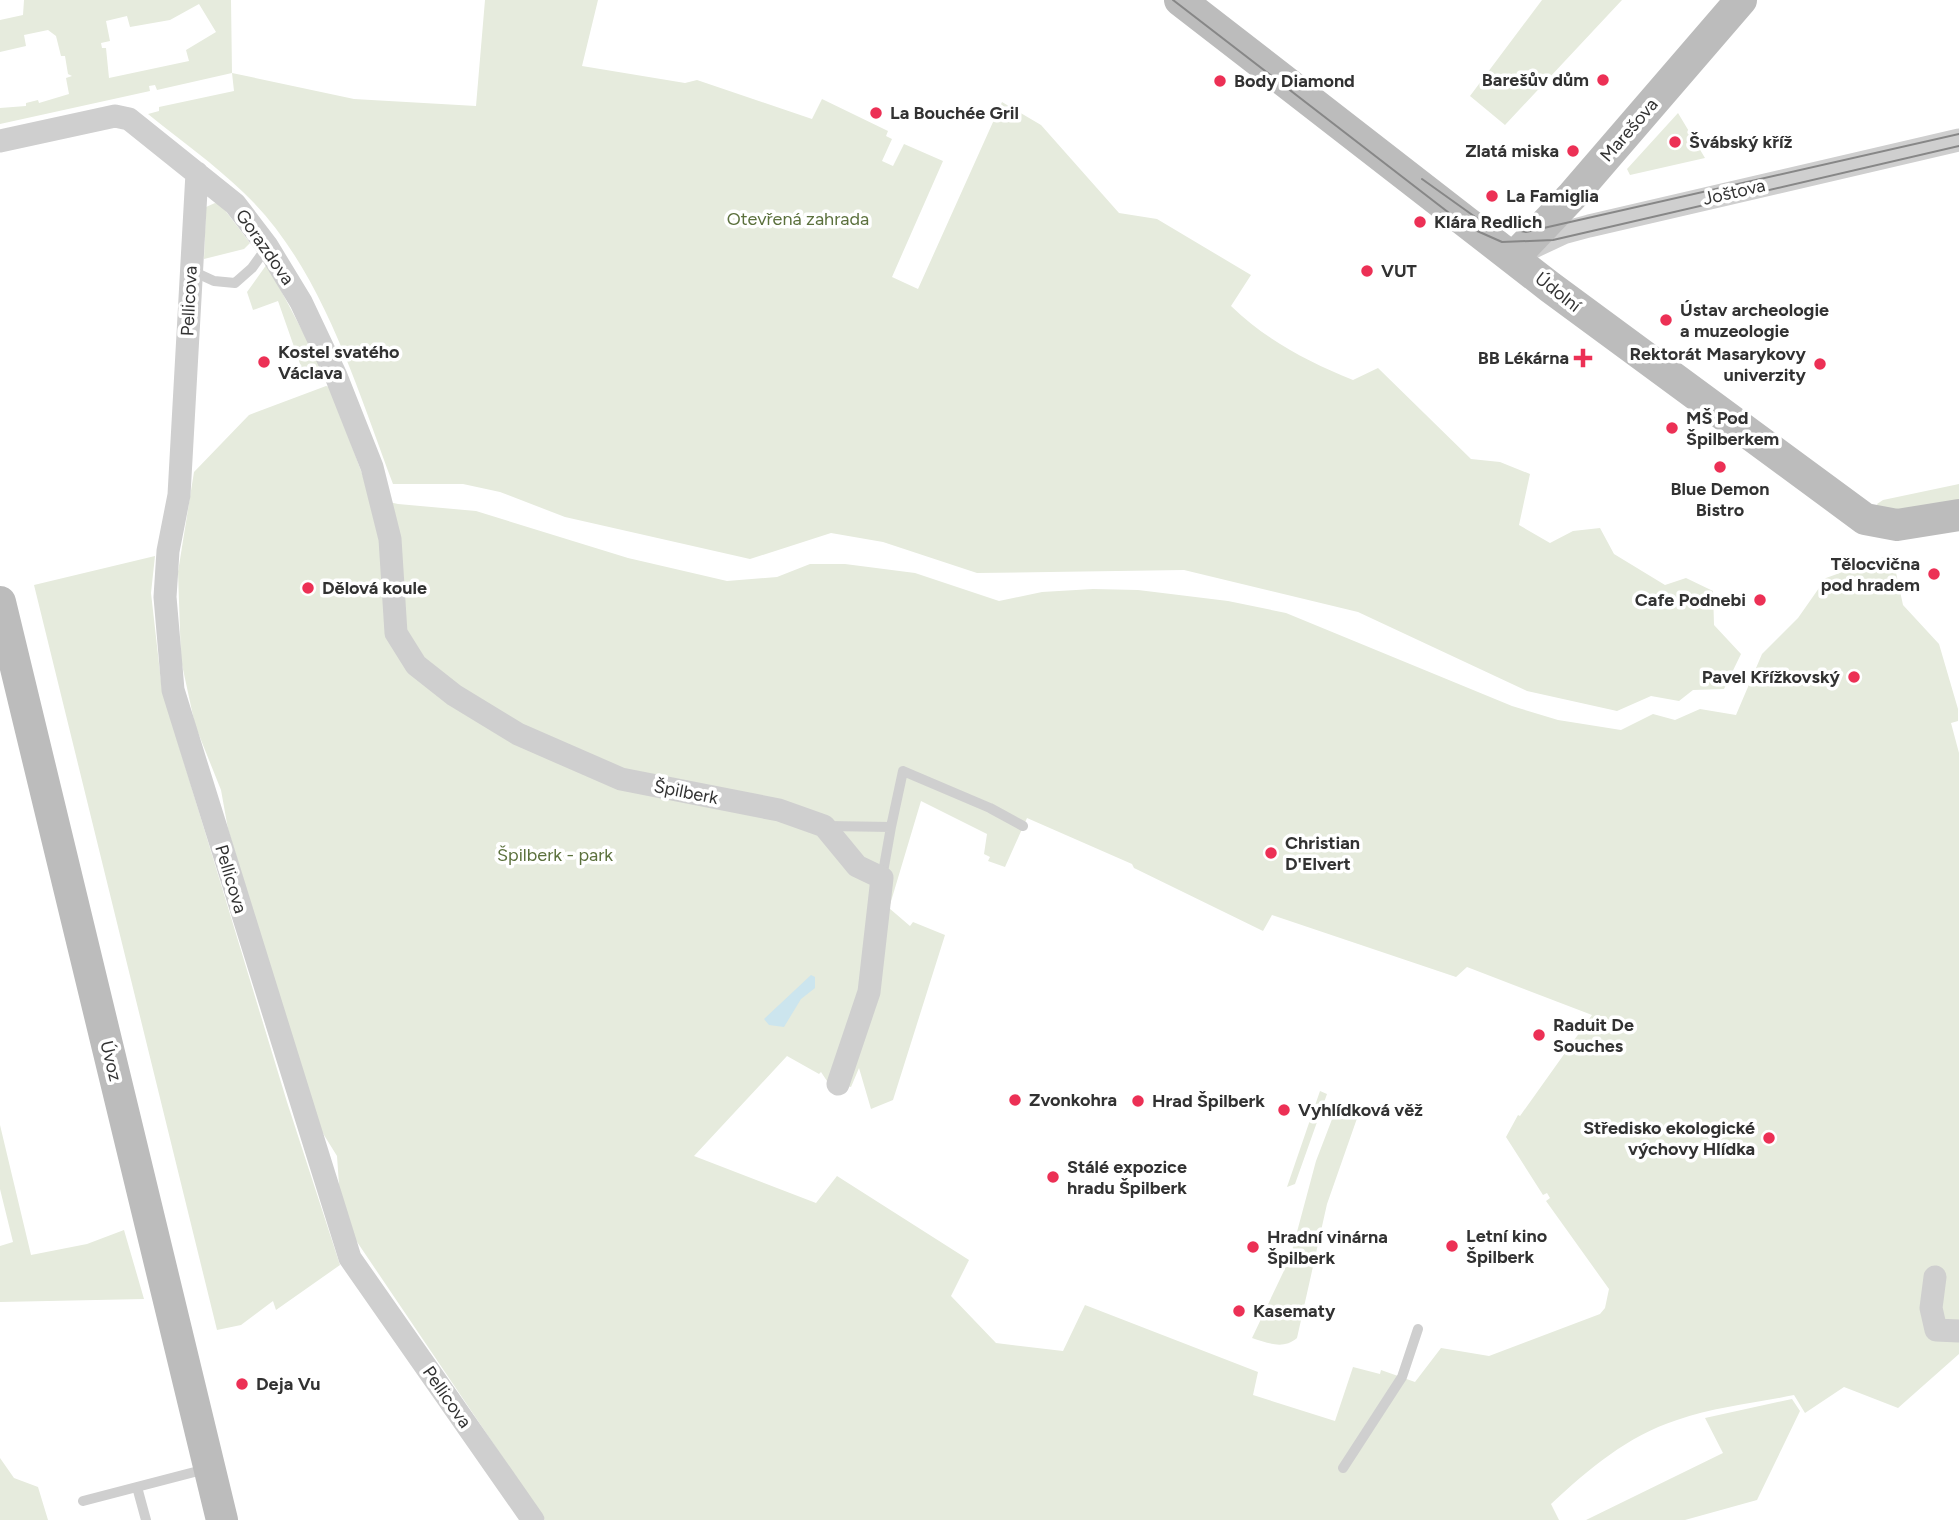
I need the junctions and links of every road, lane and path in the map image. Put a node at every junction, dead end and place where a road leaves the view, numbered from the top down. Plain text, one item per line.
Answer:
1 (1180, 0) edge
2 (1741, 0) edge
3 (1959, 140) edge
4 (0, 141) edge
5 (197, 173) junction
6 (267, 246) junction
7 (1514, 257) junction
8 (190, 270) junction
9 (235, 283) junction
10 (240, 294) dead end
11 (1959, 515) edge
12 (390, 539) joint
13 (0, 603) edge
14 (8, 675) edge
15 (824, 825) junction
16 (1023, 826) dead end
17 (891, 827) junction
18 (882, 878) junction
19 (838, 1084) dead end
20 (1935, 1277) dead end
21 (1418, 1329) dead end
22 (1948, 1330) edge
23 (209, 1468) junction
24 (1343, 1468) dead end
25 (137, 1487) junction
26 (83, 1501) dead end
27 (146, 1520) edge
28 (222, 1520) edge
29 (533, 1520) edge

1 - 7 street, Údolní
2 - 7 street, Marešova
3 - 7 street, Joštova
4 - 5 street, Gorazdova
5 - 6 street, Gorazdova
5 - 8 street, Pellicova
6 - 9 lane
6 - 12 street, Gorazdova
7 - 11 street, Údolní
8 - 9 lane
8 - 29 street, Pellicova
9 - 10 lane
12 - 15 street, Špilberk
13 - 14 street, Úvoz
14 - 23 street, Úvoz
15 - 17 lane
15 - 18 street
16 - 17 lane
17 - 18 lane
18 - 19 street
20 - 22 street
21 - 24 lane
23 - 25 lane
23 - 28 street, Úvoz
25 - 26 lane
25 - 27 lane

